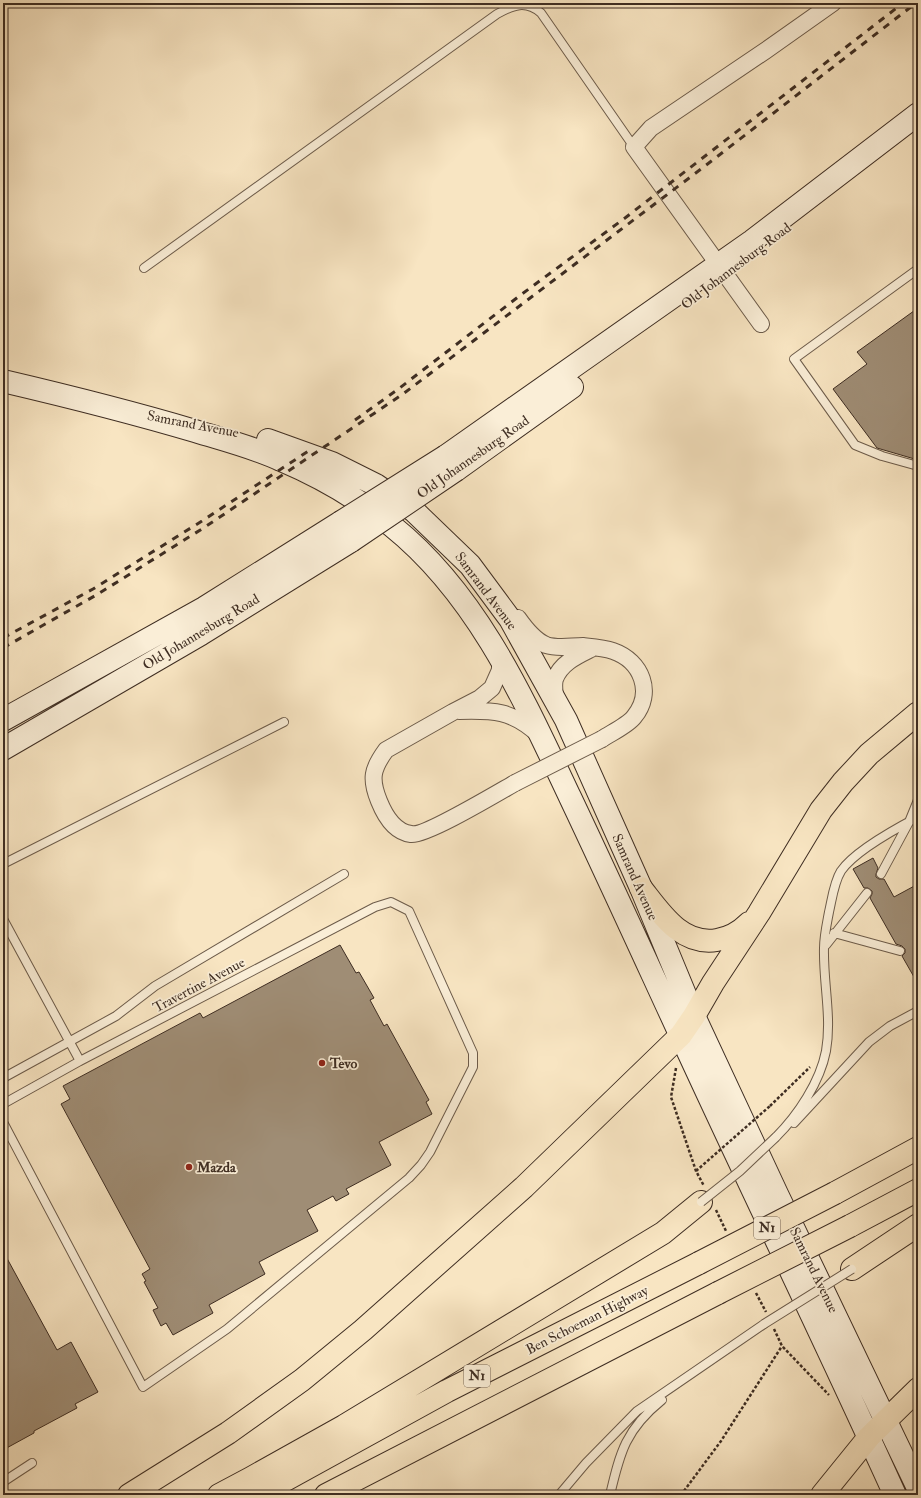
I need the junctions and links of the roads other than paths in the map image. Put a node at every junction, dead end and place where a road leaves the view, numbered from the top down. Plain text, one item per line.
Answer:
1 (833, 3) edge
2 (918, 114) edge
3 (918, 126) edge
4 (634, 147) junction
5 (144, 268) dead end
6 (918, 269) edge
7 (722, 270) junction
8 (761, 324) dead end
9 (3, 381) edge
10 (134, 413) junction
11 (918, 466) edge
12 (346, 532) junction
13 (470, 565) junction
14 (593, 648) junction
15 (500, 656) junction
16 (555, 701) junction
17 (453, 712) junction
18 (918, 713) edge
19 (3, 720) edge
20 (284, 722) dead end
21 (542, 738) junction
22 (3, 749) edge
23 (918, 800) edge
24 (918, 817) edge
25 (909, 822) junction
26 (3, 864) edge
27 (344, 874) dead end
28 (882, 874) dead end
29 (641, 888) junction
30 (867, 893) dead end
31 (759, 913) junction
32 (3, 919) edge
33 (834, 933) junction
34 (824, 947) junction
35 (900, 951) dead end
36 (918, 1011) edge
37 (694, 1016) junction
38 (681, 1036) junction
39 (70, 1042) junction
40 (80, 1061) junction
41 (3, 1078) edge
42 (3, 1104) edge
43 (3, 1122) edge
44 (777, 1136) junction
45 (918, 1148) edge
46 (918, 1190) edge
47 (701, 1202) joint
48 (918, 1225) edge
49 (852, 1269) joint
50 (696, 1371) junction
51 (918, 1389) edge
52 (886, 1420) junction
53 (869, 1437) junction
54 (32, 1463) dead end
55 (3, 1482) edge
56 (918, 1488) edge
57 (129, 1495) edge
58 (218, 1495) edge
59 (258, 1495) edge
60 (326, 1495) edge
61 (560, 1495) edge
62 (610, 1495) edge
63 (822, 1495) edge
64 (895, 1495) edge

1 - 4 street
2 - 7 main road, Old Johannesburg Road
3 - 7 main road, Old Johannesburg Road
4 - 5 lane
4 - 7 street
6 - 11 lane
7 - 8 street
7 - 12 main road, Old Johannesburg Road, bridge
9 - 10 main road
10 - 13 main road, Samrand Avenue
10 - 15 main road, Samrand Avenue
12 - 19 main road, Old Johannesburg Road
12 - 22 main road, Old Johannesburg Road
13 - 14 street
13 - 16 main road, Samrand Avenue
14 - 16 street
14 - 17 street, bridge
15 - 17 street
15 - 21 main road, Samrand Avenue
16 - 29 main road, Samrand Avenue
17 - 21 street
18 - 31 highway
20 - 26 lane
21 - 38 main road, Samrand Avenue
23 - 25 lane
24 - 25 lane
25 - 28 lane
25 - 34 lane
27 - 39 lane
29 - 31 highway
29 - 37 main road, Samrand Avenue
30 - 33 lane
31 - 37 highway
32 - 39 lane
33 - 34 lane
33 - 35 lane
34 - 44 lane
36 - 44 lane
37 - 38 highway
37 - 52 main road, Samrand Avenue
38 - 53 main road, Samrand Avenue
38 - 57 highway
39 - 40 lane
39 - 41 lane
40 - 42 lane, Travertine Avenue
40 - 43 lane, Travertine Avenue
44 - 47 lane, bridge
45 - 59 highway, Ben Schoeman Highway / N1, bridge
46 - 60 highway, N1, bridge
47 - 58 highway
48 - 49 highway
49 - 50 lane, bridge
50 - 61 lane
50 - 62 lane
51 - 52 highway
52 - 53 highway
52 - 56 main road, Samrand Avenue
53 - 63 highway
53 - 64 main road, Samrand Avenue
54 - 55 lane

